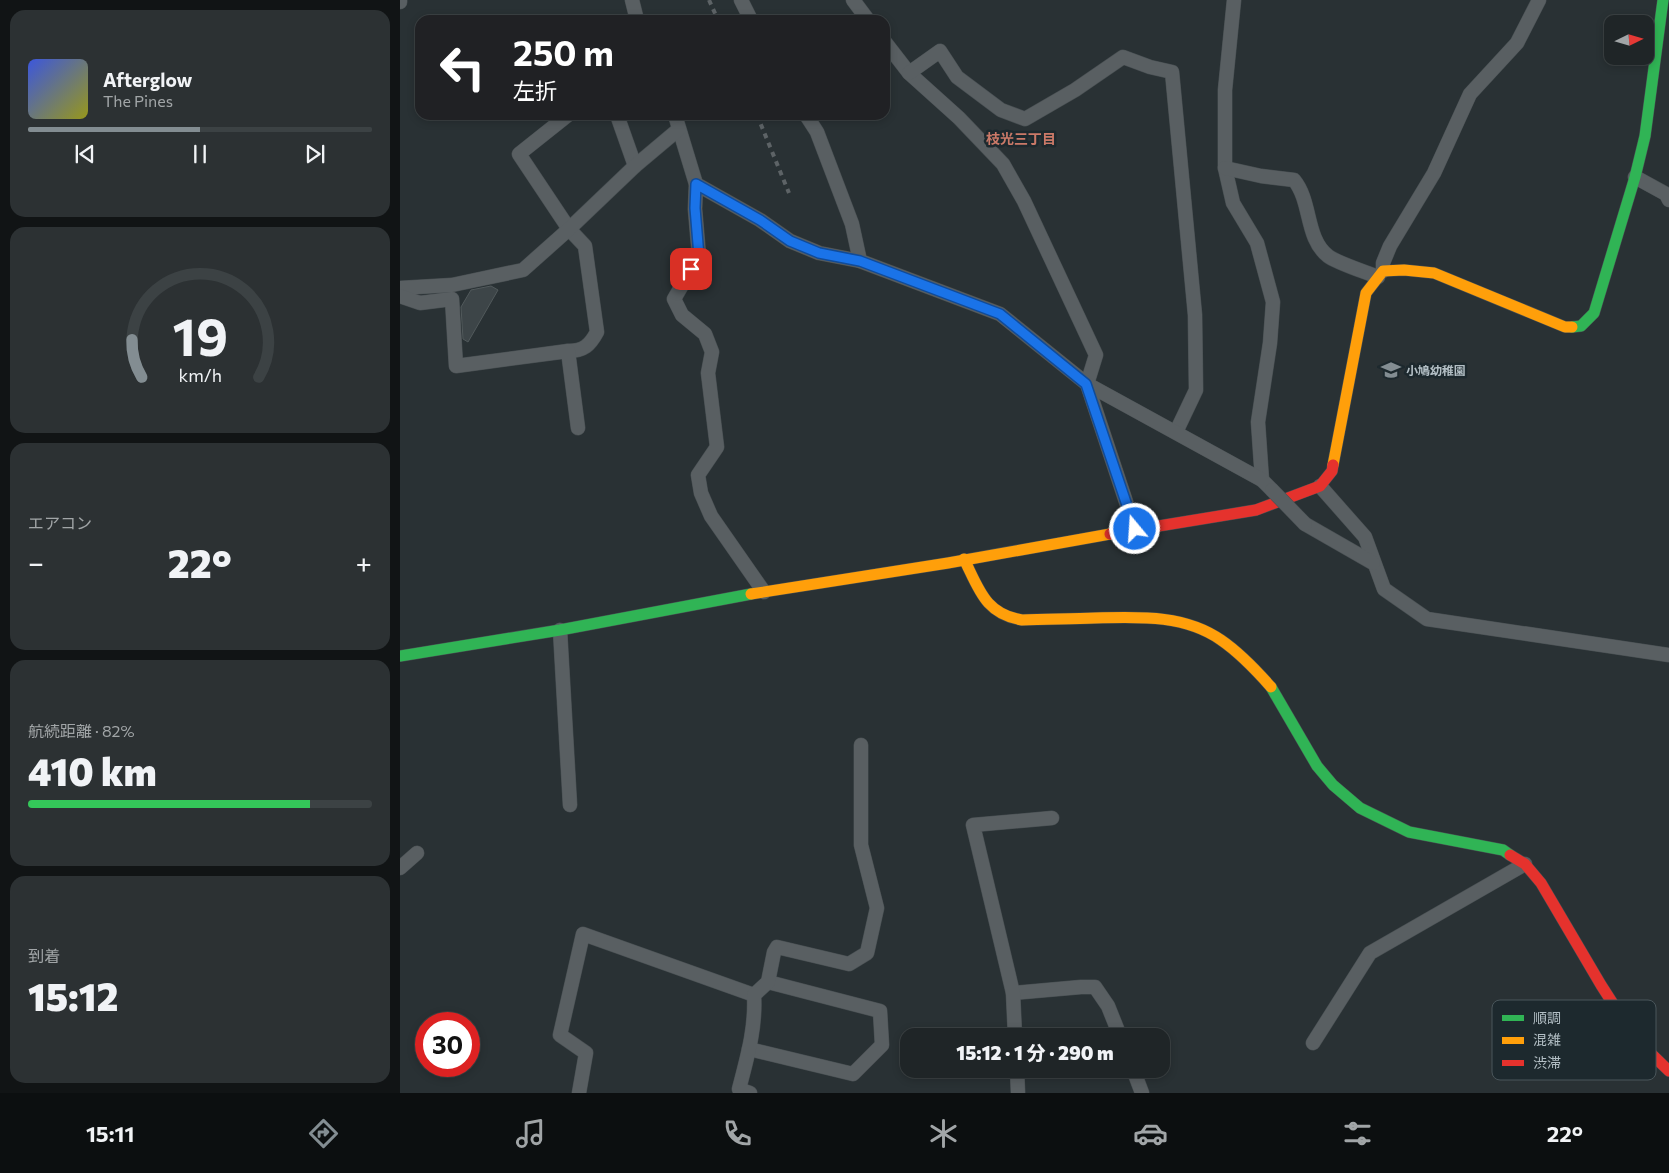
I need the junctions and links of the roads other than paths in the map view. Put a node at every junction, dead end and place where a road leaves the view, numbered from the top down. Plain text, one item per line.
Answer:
1 (632, 0) edge
2 (741, 0) edge
3 (853, 0) edge
4 (1234, 0) edge
5 (1539, 0) edge
6 (1662, 0) edge
7 (636, 15) edge
8 (748, 15) edge
9 (864, 15) edge
10 (890, 48) edge
11 (909, 73) junction
12 (562, 120) edge
13 (619, 120) edge
14 (677, 120) edge
15 (809, 120) edge
16 (679, 129) junction
17 (635, 166) junction
18 (1225, 168) junction
19 (1635, 177) junction
20 (696, 184) junction
21 (1668, 196) edge
22 (569, 229) junction
23 (860, 261) junction
24 (1381, 274) junction
25 (400, 288) edge
26 (400, 296) edge
27 (568, 351) junction
28 (1086, 384) junction
29 (578, 428) dead end
30 (1176, 432) junction
31 (1267, 485) junction
32 (1320, 486) junction
33 (1135, 529) junction
34 (964, 559) junction
35 (1373, 563) junction
36 (764, 592) junction
37 (560, 630) junction
38 (1669, 655) edge
39 (400, 656) edge
40 (861, 745) dead end
41 (570, 804) dead end
42 (1052, 818) dead end
43 (417, 853) dead end
44 (1526, 864) junction
45 (400, 868) edge
46 (768, 982) junction
47 (1013, 993) junction
48 (754, 995) junction
49 (1611, 1000) edge
50 (1015, 1028) edge
51 (1117, 1028) edge
52 (1313, 1043) dead end
53 (749, 1049) junction
54 (1656, 1058) edge
55 (1669, 1071) edge
56 (1017, 1078) edge
57 (1136, 1078) edge
58 (579, 1093) edge
59 (750, 1093) edge
60 (1018, 1093) edge
61 (1142, 1093) edge

1 - 7 street
2 - 8 street
3 - 9 street
4 - 18 street
5 - 24 street
6 - 19 street
10 - 11 street
11 - 28 street
11 - 30 street
12 - 22 street
13 - 17 street
14 - 16 street
15 - 23 street
16 - 17 street
16 - 20 street
17 - 22 street
18 - 24 street
18 - 31 street
19 - 21 street
19 - 24 street
20 - 23 street
20 - 36 street
22 - 25 street
22 - 27 street
23 - 28 street
24 - 32 street
26 - 27 street
27 - 29 street
28 - 30 street
28 - 33 street
30 - 31 street
31 - 35 street, bridge
32 - 33 street
32 - 35 street
33 - 34 street
34 - 36 street
34 - 44 street
35 - 38 street
36 - 37 street
37 - 39 street
37 - 41 street
40 - 46 street
42 - 47 street
43 - 45 street
44 - 49 street
44 - 52 street
46 - 48 street
46 - 53 street
47 - 50 street
47 - 51 street
48 - 53 street
48 - 58 street
53 - 59 street
54 - 55 street
56 - 60 street
57 - 61 street

